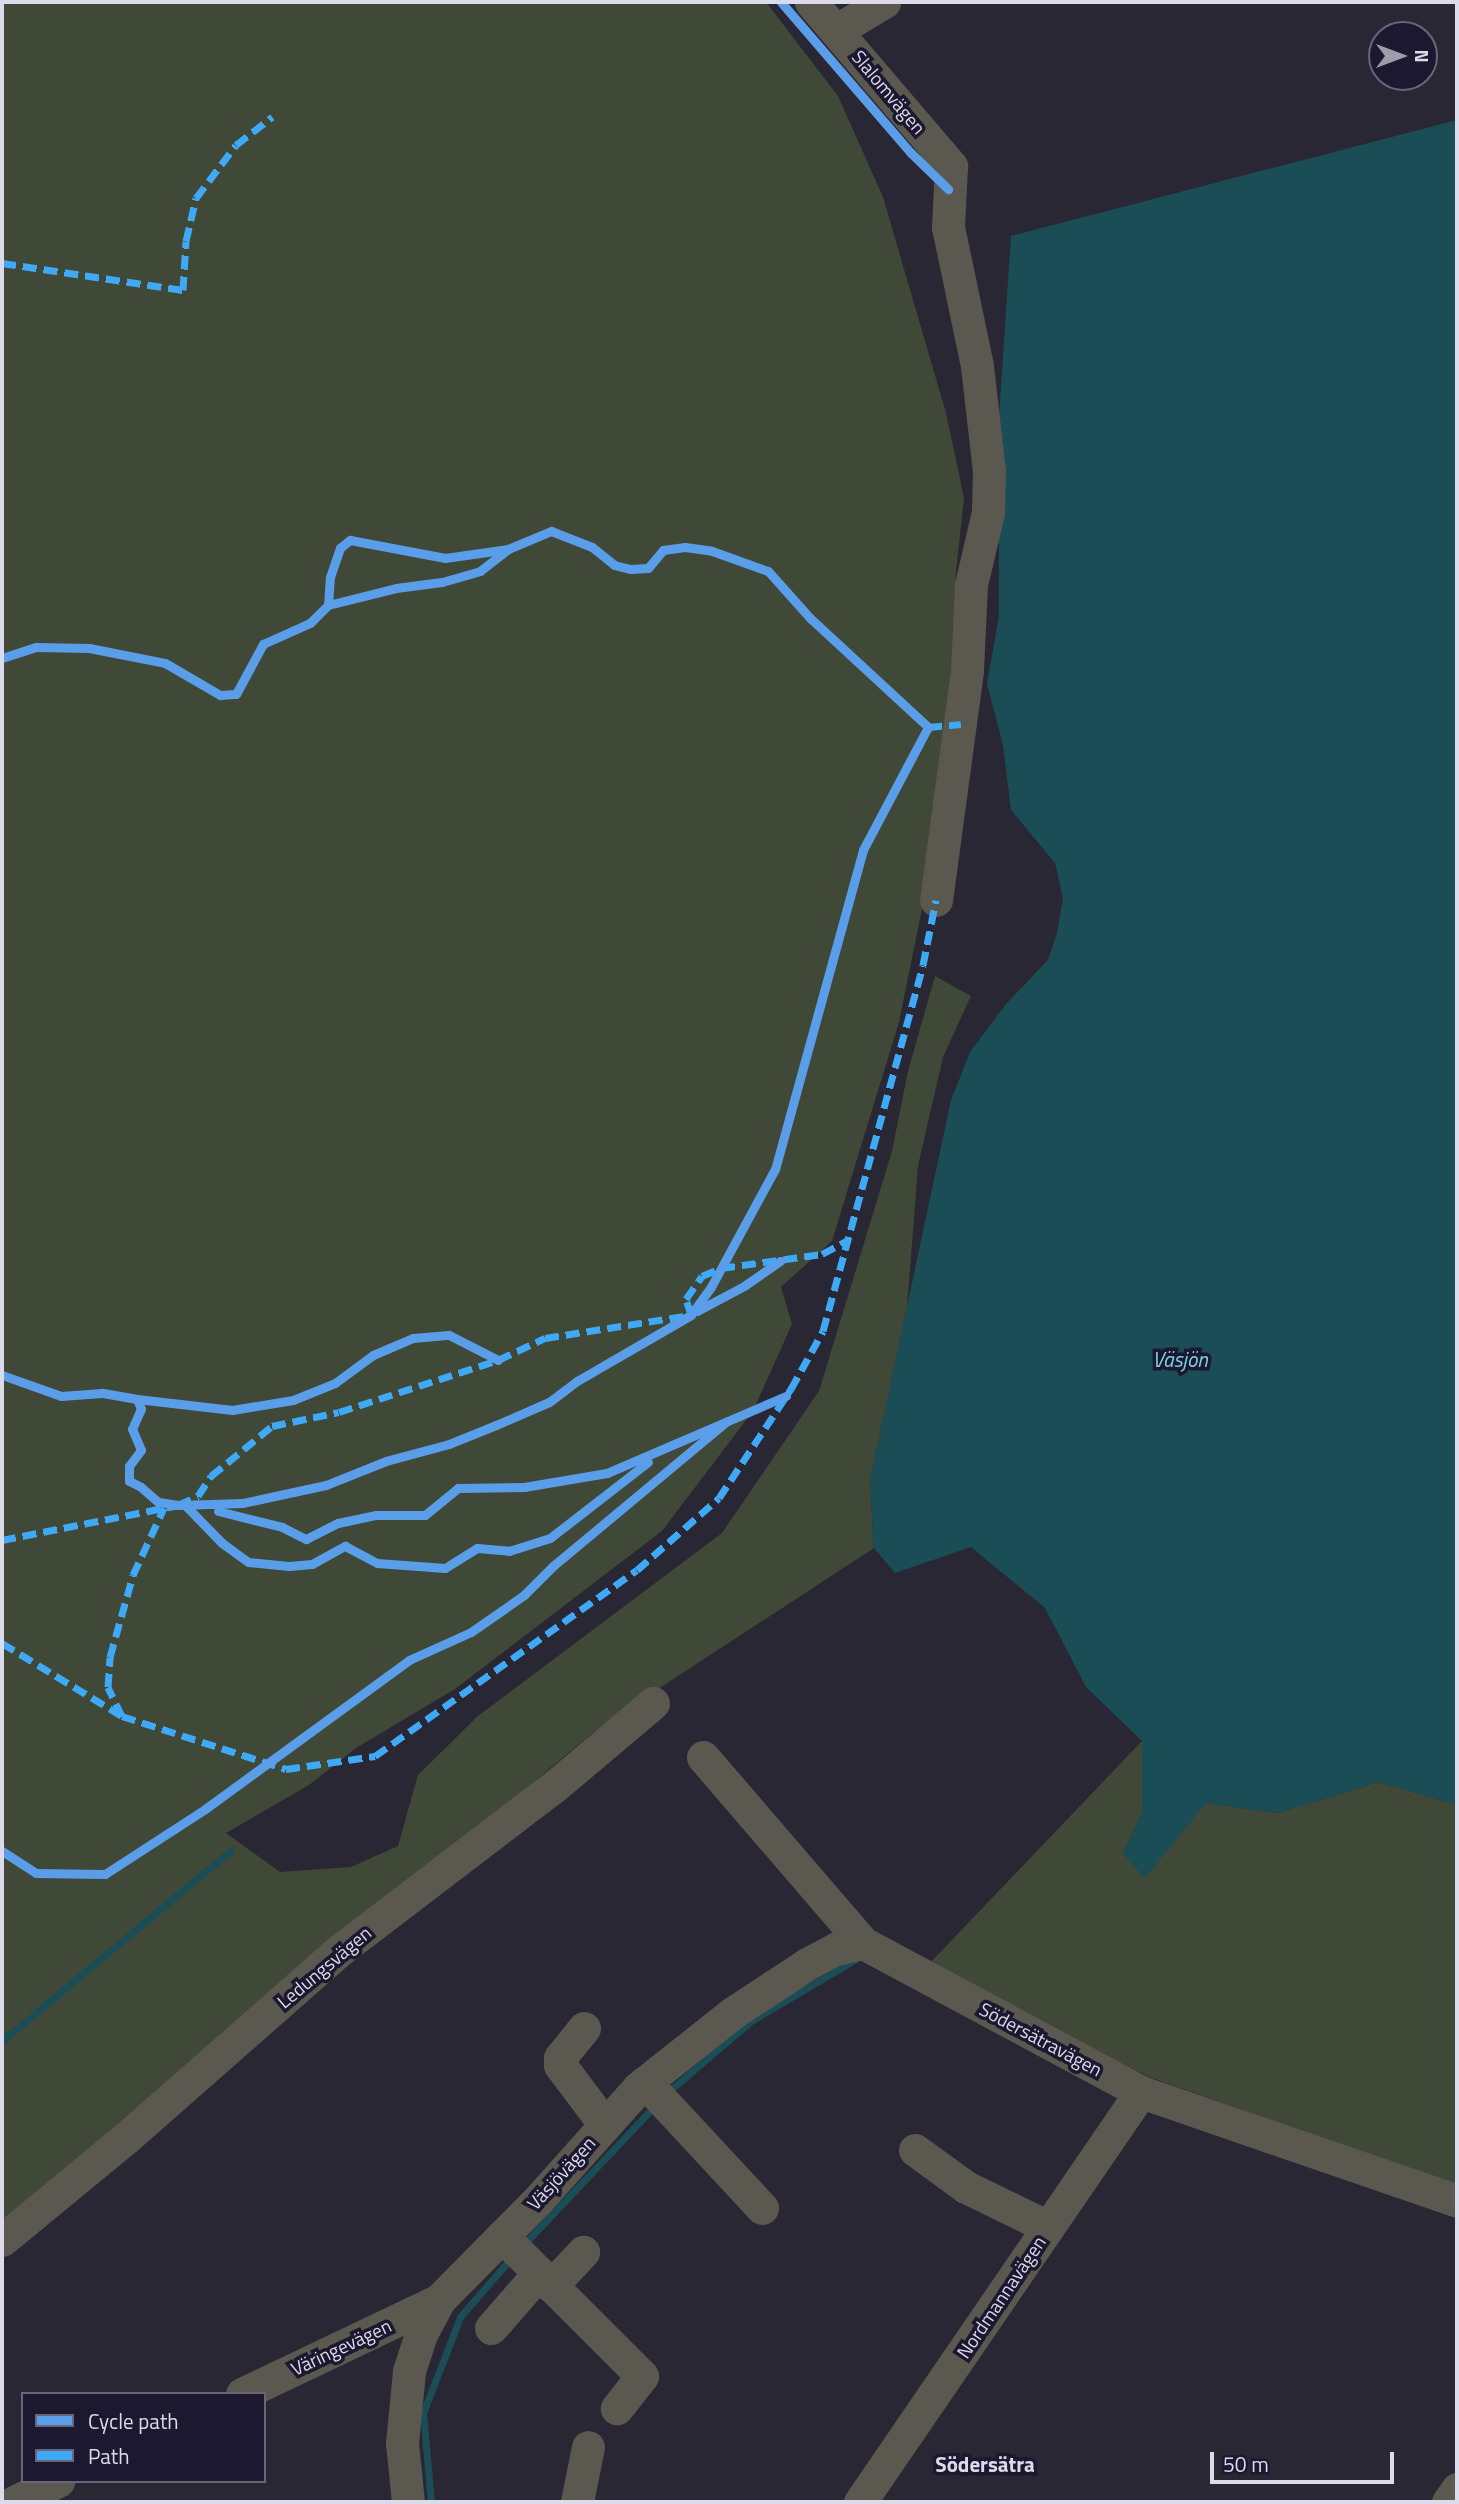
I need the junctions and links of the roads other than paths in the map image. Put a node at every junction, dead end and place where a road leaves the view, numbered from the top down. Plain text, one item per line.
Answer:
1 (811, 2) edge
2 (884, 2) edge
3 (837, 30) junction
4 (936, 900) dead end
5 (653, 1703) dead end
6 (703, 1757) dead end
7 (863, 1943) junction
8 (584, 2028) dead end
9 (645, 2082) junction
10 (1141, 2092) junction
11 (605, 2124) junction
12 (915, 2150) dead end
13 (1457, 2201) edge
14 (762, 2208) dead end
15 (1048, 2227) junction
16 (502, 2236) junction
17 (2, 2240) edge
18 (583, 2252) dead end
19 (545, 2280) junction
20 (439, 2300) junction
21 (491, 2328) dead end
22 (246, 2392) edge
23 (617, 2407) dead end
24 (588, 2447) dead end
25 (54, 2483) edge
26 (1457, 2489) edge
27 (14, 2502) edge
28 (408, 2502) edge
29 (577, 2502) edge
30 (860, 2502) edge
31 (1448, 2502) edge

1 - 3 street, Slalomvägen
2 - 3 street
3 - 4 street, Slalomvägen
5 - 17 street, Ledungsvägen
6 - 7 street, Södersätravägen
7 - 9 street, Väsjövägen
7 - 10 street, Södersätravägen
8 - 11 street
9 - 11 street, Väsjövägen
9 - 14 street
10 - 13 street, Södersätravägen
10 - 15 street, Nordmannavägen
11 - 16 street, Väsjövägen
12 - 15 street
15 - 30 street, Nordmannavägen
16 - 19 street
16 - 20 street, Väsjövägen
18 - 19 street
19 - 21 street
19 - 23 street
20 - 22 street, Väringevägen
20 - 28 street, Väsjövägen
24 - 29 street
25 - 27 street
26 - 31 street

